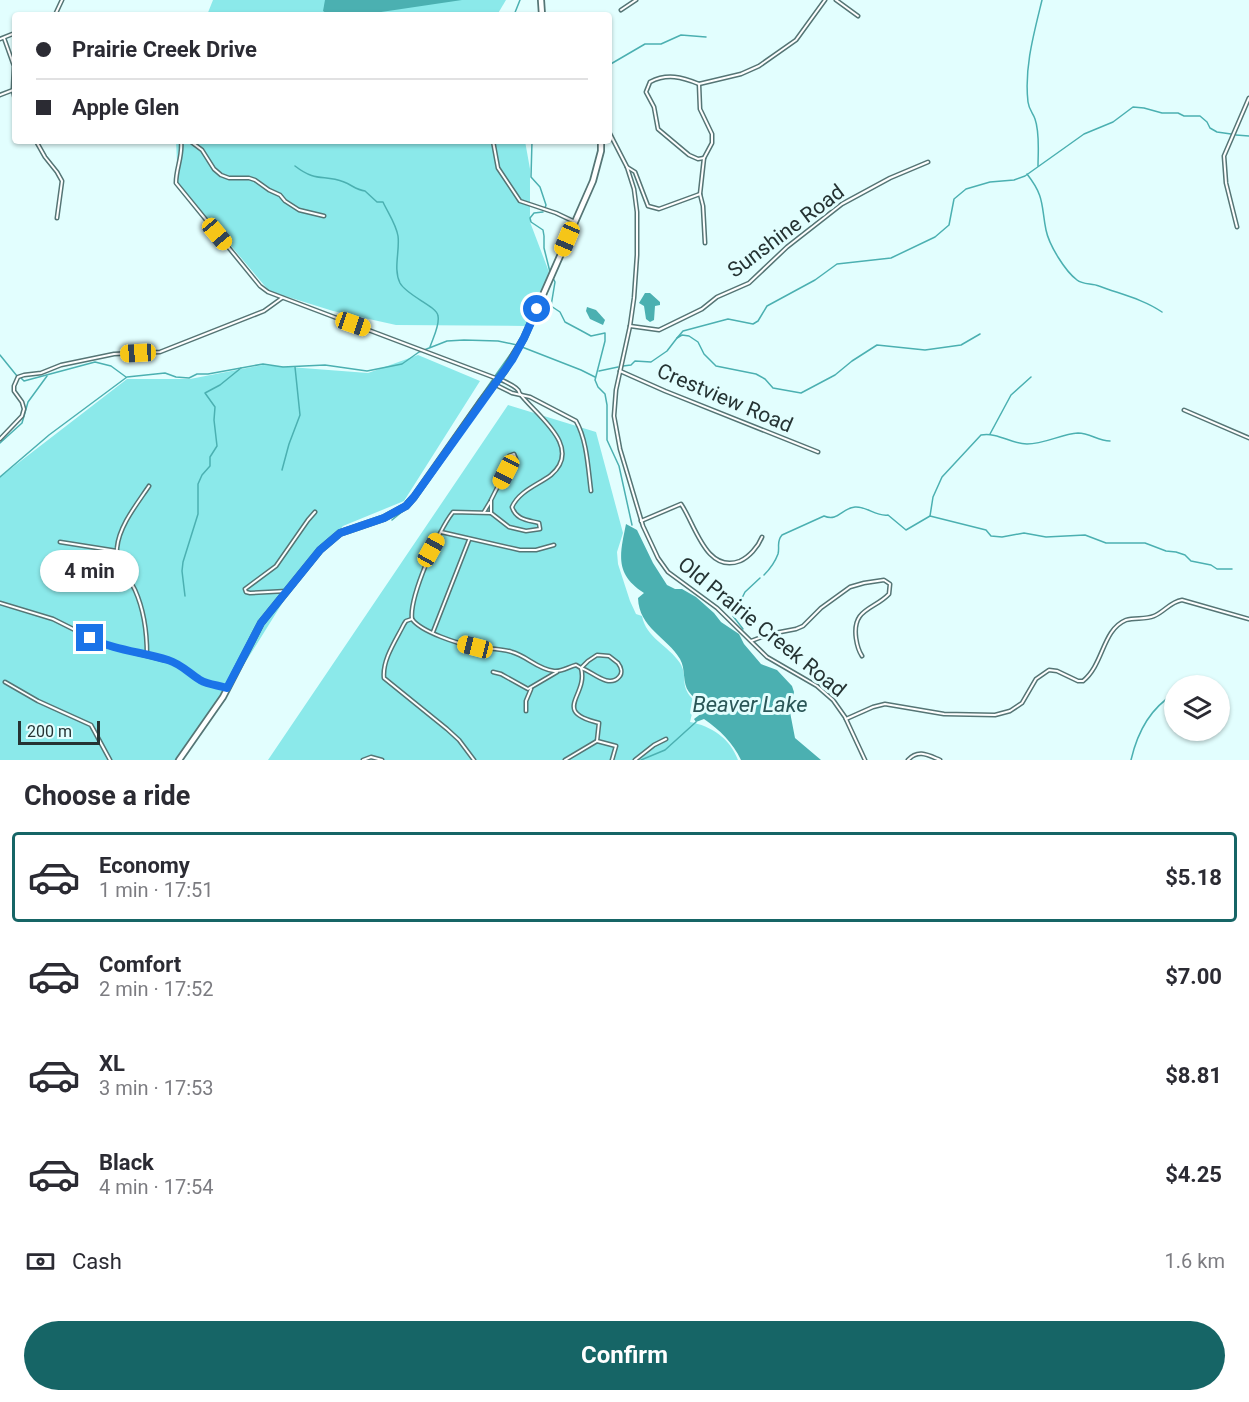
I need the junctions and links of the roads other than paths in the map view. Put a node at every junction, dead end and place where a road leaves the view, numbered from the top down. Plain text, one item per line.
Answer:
1 (636, 0) edge
2 (825, 0) edge
3 (836, 0) edge
4 (621, 10) dead end
5 (858, 16) dead end
6 (12, 34) edge
7 (4, 38) junction
8 (0, 39) edge
9 (12, 58) edge
10 (699, 84) junction
11 (1249, 98) edge
12 (612, 138) edge
13 (38, 144) edge
14 (181, 144) edge
15 (194, 144) edge
16 (494, 144) edge
17 (601, 144) edge
18 (704, 158) junction
19 (928, 162) dead end
20 (627, 167) junction
21 (700, 194) junction
22 (324, 216) dead end
23 (57, 218) dead end
24 (575, 222) junction
25 (1237, 226) dead end
26 (705, 243) dead end
27 (282, 298) junction
28 (630, 326) junction
29 (620, 371) junction
30 (498, 378) junction
31 (494, 384) junction
32 (520, 394) junction
33 (1184, 410) dead end
34 (1249, 438) edge
35 (0, 439) edge
36 (818, 452) dead end
37 (509, 465) dead end
38 (149, 486) dead end
39 (591, 490) dead end
40 (491, 500) junction
41 (315, 512) dead end
42 (484, 512) junction
43 (491, 513) junction
44 (641, 521) junction
45 (441, 532) junction
46 (762, 537) dead end
47 (468, 540) junction
48 (60, 542) dead end
49 (554, 545) dead end
50 (117, 551) junction
51 (286, 591) junction
52 (0, 603) edge
53 (412, 619) junction
54 (1249, 620) edge
55 (433, 632) junction
56 (752, 641) junction
57 (147, 655) junction
58 (862, 656) dead end
59 (581, 668) junction
60 (560, 670) junction
61 (493, 672) dead end
62 (5, 682) dead end
63 (227, 688) junction
64 (531, 689) junction
65 (526, 711) dead end
66 (846, 719) junction
67 (666, 739) dead end
68 (597, 741) junction
69 (110, 760) edge
70 (178, 760) edge
71 (363, 760) edge
72 (382, 760) edge
73 (474, 760) edge
74 (565, 760) edge
75 (612, 760) edge
76 (635, 760) edge
77 (865, 760) edge
78 (908, 760) edge
79 (940, 760) edge

1 - 4 street
2 - 10 street
3 - 5 street
6 - 7 street
7 - 8 street
7 - 9 street
10 - 18 street
10 - 18 street
11 - 25 street
12 - 20 street, Old Prairie Creek Road
13 - 23 street
14 - 27 street
15 - 22 street
16 - 24 street
17 - 24 main road
18 - 21 street
19 - 28 street, Sunshine Road
20 - 21 street
20 - 28 street, Old Prairie Creek Road
21 - 26 street
24 - 30 main road
27 - 30 street
27 - 35 street
28 - 29 street, Old Prairie Creek Road
29 - 36 street, Crestview Road
29 - 44 street, Old Prairie Creek Road
30 - 31 main road
30 - 32 street
31 - 32 street
31 - 51 main road
32 - 39 street
32 - 43 street
33 - 34 street
37 - 40 street
38 - 50 street
40 - 42 street
40 - 43 street
41 - 51 street
42 - 43 street
42 - 45 street
44 - 46 street
44 - 56 street, Old Prairie Creek Road
45 - 47 street
45 - 53 street
47 - 49 street
47 - 55 street
48 - 50 street
50 - 57 street
51 - 63 main road
52 - 57 street
53 - 55 street
53 - 73 street
54 - 66 street
55 - 60 street
56 - 58 street
56 - 66 street, Old Prairie Creek Road
57 - 63 street
59 - 59 street
59 - 60 street
59 - 68 street
60 - 64 street
61 - 64 street
62 - 69 street
63 - 70 main road
64 - 65 street
66 - 77 street, Old Prairie Creek Road
67 - 76 street
68 - 74 street
68 - 75 street
71 - 72 street
78 - 79 street

